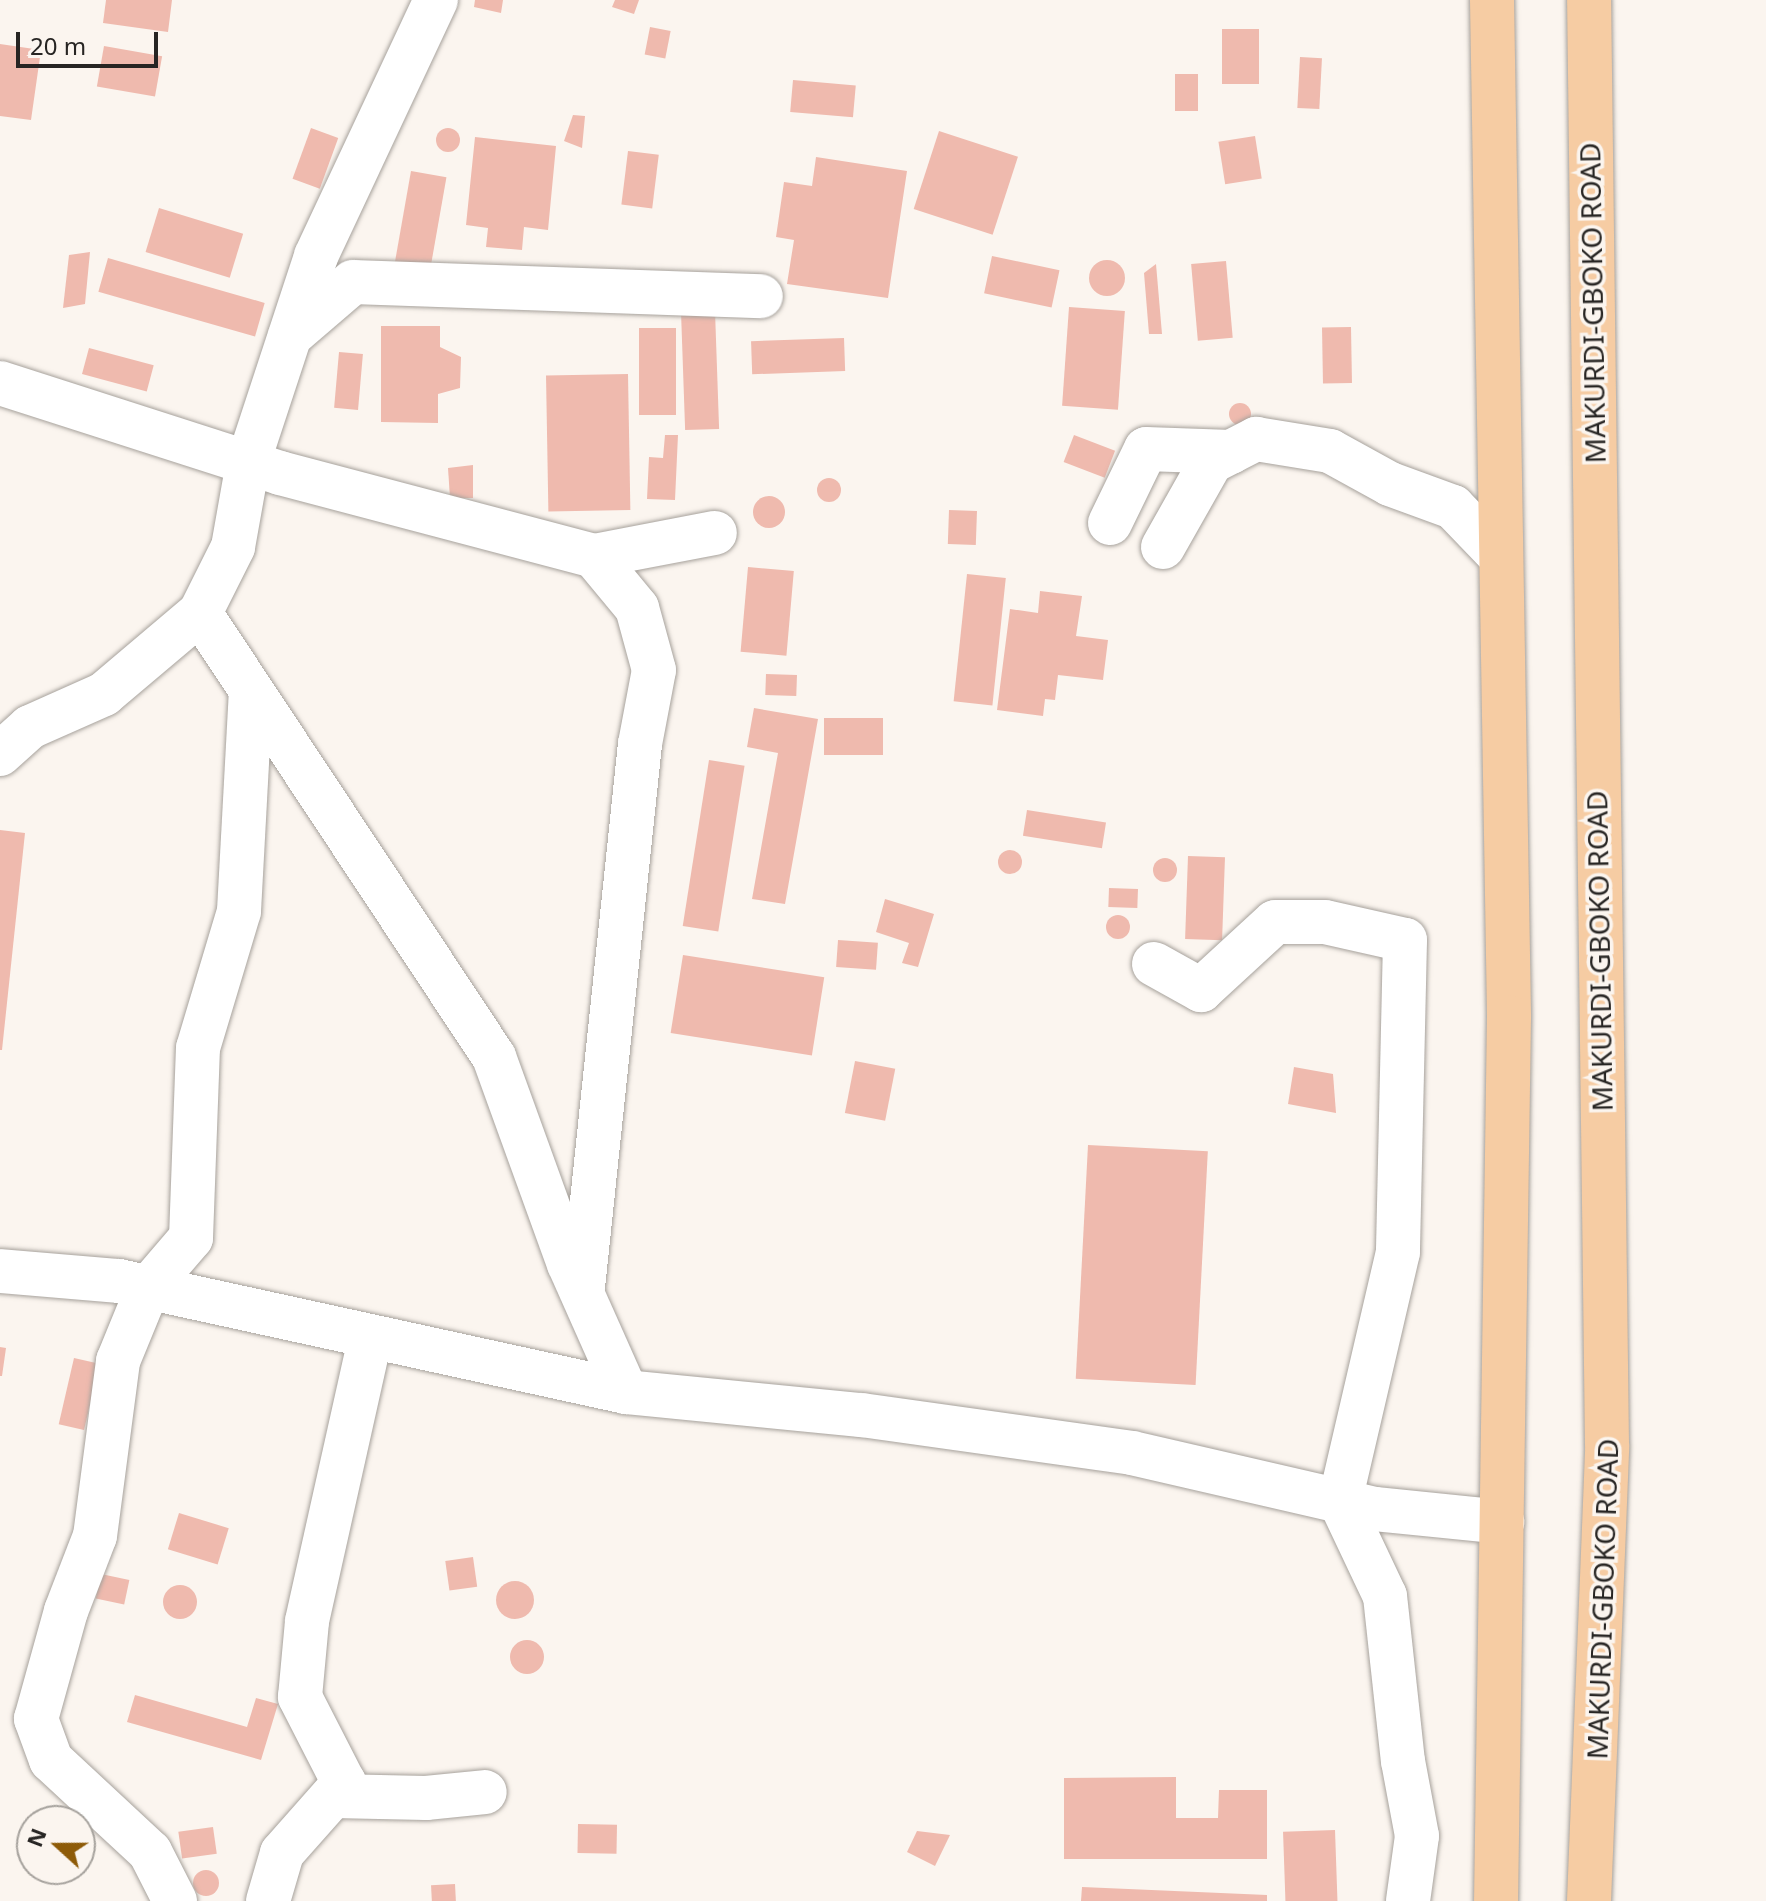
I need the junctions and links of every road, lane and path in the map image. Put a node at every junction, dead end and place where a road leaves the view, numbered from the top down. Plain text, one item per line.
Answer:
1 (1492, 0) edge
2 (1589, 0) edge
3 (424, 4) edge
4 (761, 296) dead end
5 (290, 336) junction
6 (0, 383) edge
7 (1231, 452) junction
8 (248, 463) junction
9 (1110, 523) dead end
10 (715, 533) dead end
11 (1163, 547) dead end
12 (1499, 555) junction
13 (594, 556) junction
14 (200, 613) junction
15 (251, 691) junction
16 (0, 754) edge
17 (1154, 964) dead end
18 (0, 1271) edge
19 (148, 1288) junction
20 (582, 1293) junction
21 (370, 1338) junction
22 (626, 1392) junction
23 (1340, 1501) junction
24 (1502, 1522) junction
25 (485, 1792) dead end
26 (333, 1796) junction
27 (175, 1901) edge
28 (268, 1901) edge
29 (1408, 1901) edge
30 (1496, 1901) edge
31 (1589, 1901) edge

1 - 12 main road
2 - 31 main road, MAKURDI-GBOKO ROAD
3 - 5 street
4 - 5 street
5 - 8 street
6 - 8 street
7 - 9 street
7 - 11 street
7 - 12 street
8 - 13 street
8 - 14 street
10 - 13 street
12 - 24 main road
13 - 20 street
14 - 15 street
14 - 16 street
15 - 19 street
15 - 20 street
17 - 23 street
18 - 19 street
19 - 21 street
19 - 27 street
20 - 22 street
21 - 22 street
21 - 26 street
22 - 23 street
23 - 24 street
23 - 29 street
24 - 30 main road
25 - 26 street
26 - 28 street

